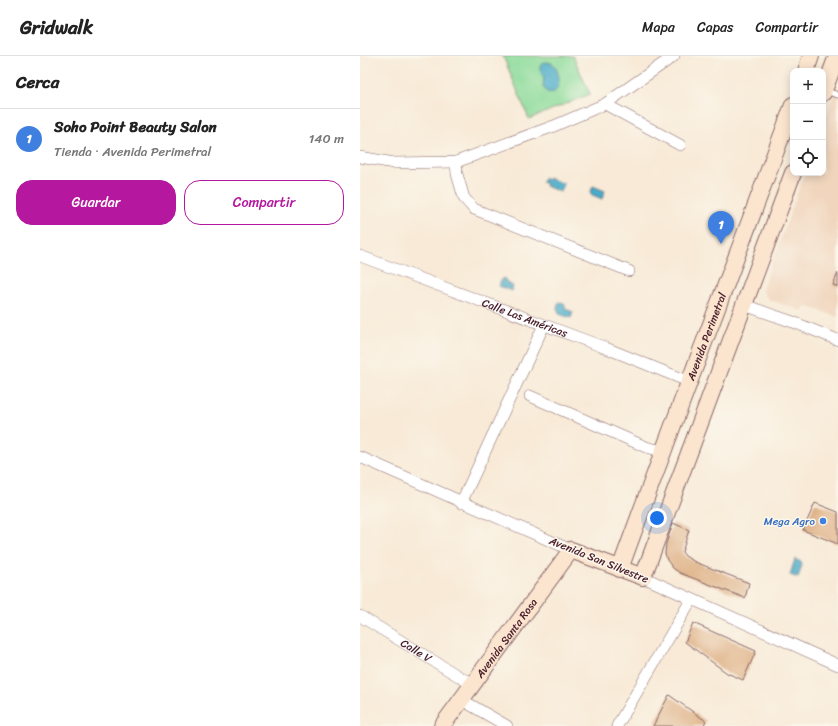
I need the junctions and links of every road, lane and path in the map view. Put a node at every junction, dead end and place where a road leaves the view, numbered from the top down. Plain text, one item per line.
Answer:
1 (674, 56) edge
2 (811, 56) edge
3 (837, 56) edge
4 (807, 68) edge
5 (828, 93) edge
6 (605, 104) junction
7 (790, 113) edge
8 (680, 145) dead end
9 (360, 157) edge
10 (456, 162) junction
11 (792, 176) edge
12 (360, 256) edge
13 (629, 271) dead end
14 (744, 305) junction
15 (544, 325) junction
16 (706, 339) junction
17 (838, 340) edge
18 (728, 346) junction
19 (690, 382) junction
20 (530, 396) dead end
21 (662, 452) junction
22 (360, 457) edge
23 (461, 503) junction
24 (571, 550) junction
25 (620, 569) junction
26 (643, 577) junction
27 (691, 600) junction
28 (360, 616) edge
29 (838, 665) edge
30 (473, 685) junction
31 (462, 700) junction
32 (442, 726) edge
33 (507, 726) edge
34 (618, 726) edge

1 - 6 street
2 - 4 street
3 - 5 street
6 - 8 street
6 - 10 street
7 - 16 street, Avenida Perimetral
9 - 10 street
10 - 13 street
11 - 14 street
12 - 15 street, Calle Las Américas
14 - 17 street
14 - 18 street
15 - 19 street, Calle Las Américas
15 - 23 street
16 - 18 street
16 - 19 street, Avenida Perimetral
18 - 26 street
19 - 21 street, Avenida Perimetral
20 - 21 street
21 - 25 street, Avenida Perimetral
22 - 23 street, Avenida San Silvestre
23 - 24 street, Avenida San Silvestre
24 - 25 street, Avenida San Silvestre
24 - 30 street, Avenida Santa Rosa
25 - 26 street, Avenida San Silvestre
26 - 27 street, Avenida San Silvestre
27 - 29 street, Avenida San Silvestre
27 - 34 street
28 - 30 street, Calle V
30 - 31 street, Avenida Santa Rosa
31 - 32 street, Avenida Santa Rosa
31 - 33 street

